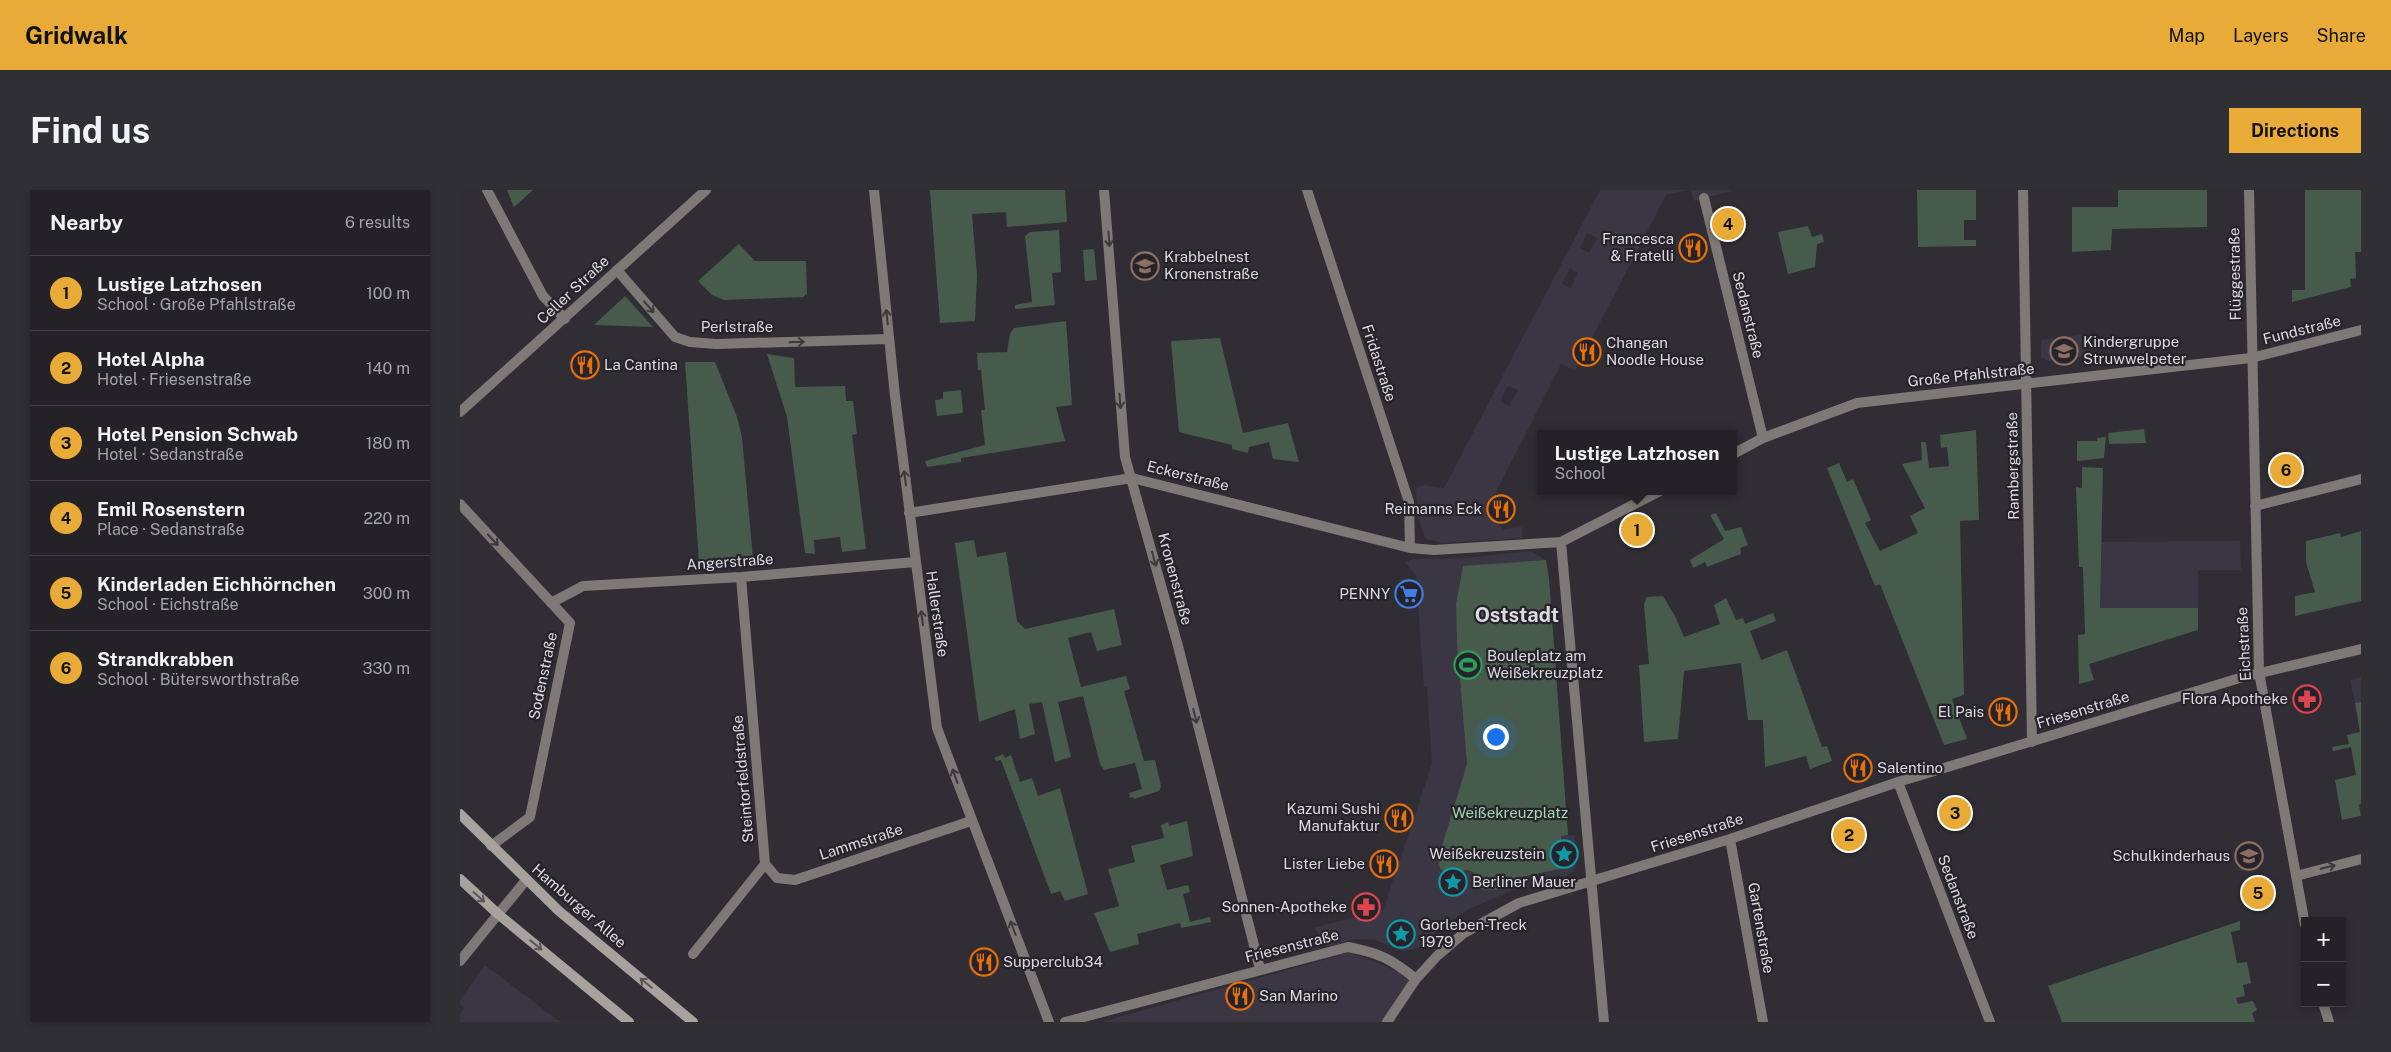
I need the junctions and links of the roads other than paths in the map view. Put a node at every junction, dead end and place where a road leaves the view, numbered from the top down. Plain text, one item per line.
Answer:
1 (487, 190) edge
2 (706, 190) edge
3 (874, 190) edge
4 (1104, 190) edge
5 (1307, 190) edge
6 (2023, 190) edge
7 (2249, 190) edge
8 (1704, 198) dead end
9 (617, 270) junction
10 (565, 318) junction
11 (2361, 330) edge
12 (889, 339) junction
13 (2251, 358) junction
14 (2027, 384) junction
15 (460, 412) edge
16 (1763, 438) junction
17 (1737, 452) edge
18 (1132, 478) junction
19 (2361, 479) edge
20 (1652, 495) edge
21 (460, 504) edge
22 (2255, 506) junction
23 (909, 513) junction
24 (1561, 542) junction
25 (1410, 548) junction
26 (915, 562) junction
27 (741, 577) junction
28 (551, 603) junction
29 (2361, 649) edge
30 (2259, 672) junction
31 (2032, 742) junction
32 (1898, 782) junction
33 (460, 814) edge
34 (971, 821) junction
35 (1730, 839) junction
36 (491, 846) junction
37 (2361, 859) edge
38 (765, 864) junction
39 (2296, 876) junction
40 (460, 879) edge
41 (526, 880) junction
42 (1590, 883) junction
43 (498, 914) junction
44 (2304, 917) edge
45 (693, 954) dead end
46 (460, 962) edge
47 (1260, 969) junction
48 (1416, 978) junction
49 (2324, 1007) edge
50 (628, 1022) edge
51 (695, 1022) edge
52 (1050, 1022) edge
53 (1065, 1022) edge
54 (1387, 1022) edge
55 (1604, 1022) edge
56 (1763, 1022) edge
57 (1990, 1022) edge
58 (2329, 1022) edge

1 - 10 street
2 - 9 street, Celler Straße
12 -> 3 street, Hallerstraße
4 -> 18 street, Kronenstraße
5 - 25 street, Fridastraße
6 - 14 street, Rambergstraße
7 - 13 street, Flüggestraße
8 - 16 street, Sedanstraße
9 - 10 street, Celler Straße
9 -> 12 street, Perlstraße
10 - 15 street, Celler Straße
11 - 13 street, Fundstraße
23 -> 12 street, Hallerstraße
13 - 14 street, Große Pfahlstraße
13 - 22 street, Eichstraße
14 - 16 street, Große Pfahlstraße
14 - 31 street, Rambergstraße
16 - 17 street, Große Pfahlstraße
18 - 23 street, Eckerstraße
18 - 25 street, Eckerstraße
18 -> 47 street, Kronenstraße
19 - 22 street
20 - 24 street
21 -> 28 street, Sodenstraße
22 - 30 street, Eichstraße
23 - 26 street, Hallerstraße
24 - 25 street, Eckerstraße
24 - 42 street
26 - 27 street, Angerstraße
34 -> 26 street, Hallerstraße
27 - 28 street, Angerstraße
27 - 38 street, Steintorfeldstraße
28 - 36 street, Sodenstraße
29 - 30 street, Friesenstraße
30 - 31 street, Friesenstraße
30 - 39 street, Eichstraße
31 - 32 street, Friesenstraße
32 - 35 street, Friesenstraße
32 - 57 street, Sedanstraße
33 - 36 main road, Hamburger Allee
34 - 38 street, Lammstraße
52 -> 34 street, Hallerstraße
35 - 42 street, Friesenstraße
35 - 56 street, Gartenstraße
36 - 41 main road, Hamburger Allee
39 -> 37 street
38 - 45 street
39 - 44 street, Eichstraße
40 -> 43 main road
41 - 43 street
51 -> 41 main road, Hamburger Allee
42 - 48 street, Friesenstraße
42 - 55 street
43 - 46 street
43 -> 50 main road
47 - 48 street, Friesenstraße
47 - 53 street, Friesenstraße
48 - 54 street
49 - 58 street

